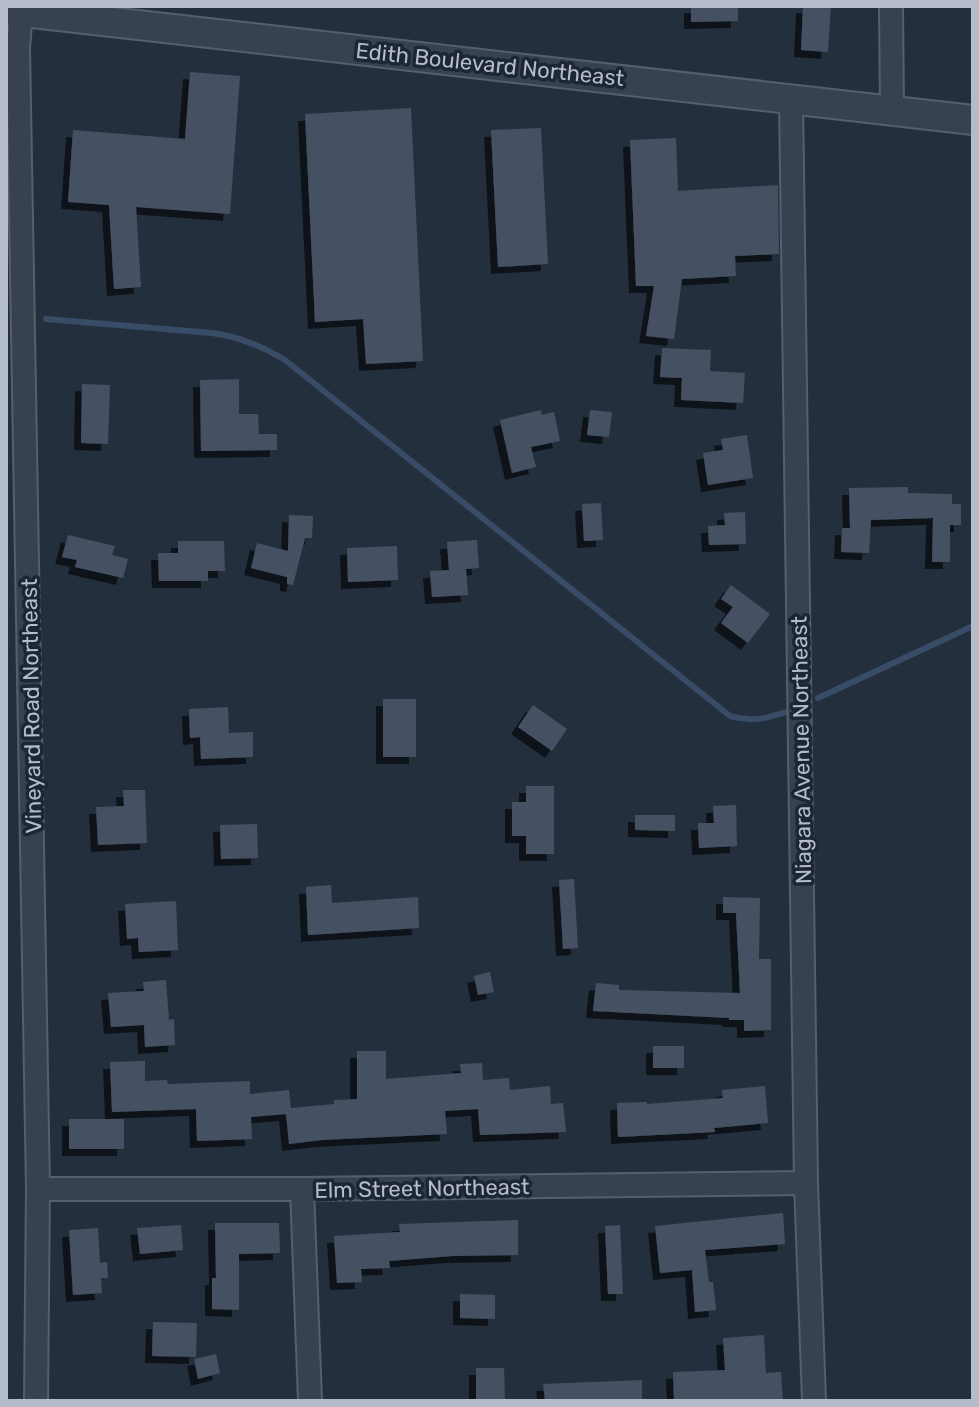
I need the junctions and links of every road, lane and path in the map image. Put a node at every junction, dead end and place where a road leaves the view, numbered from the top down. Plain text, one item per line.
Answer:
1 (891, 6) edge
2 (13, 11) edge
3 (791, 98) junction
4 (892, 110) junction
5 (973, 120) edge
6 (806, 1183) junction
7 (38, 1189) junction
8 (302, 1189) junction
9 (36, 1401) edge
10 (310, 1401) edge
11 (814, 1401) edge

1 - 4 street
2 - 3 street, Edith Boulevard Northeast
2 - 7 street, Vineyard Road Northeast
3 - 4 street, Edith Boulevard Northeast
3 - 6 street, Niagara Avenue Northeast
4 - 5 street, Edith Boulevard Northeast
6 - 8 street, Elm Street Northeast
6 - 11 street, Niagara Avenue Northeast
7 - 8 street, Elm Street Northeast
7 - 9 street, Vineyard Road Northeast
8 - 10 street

